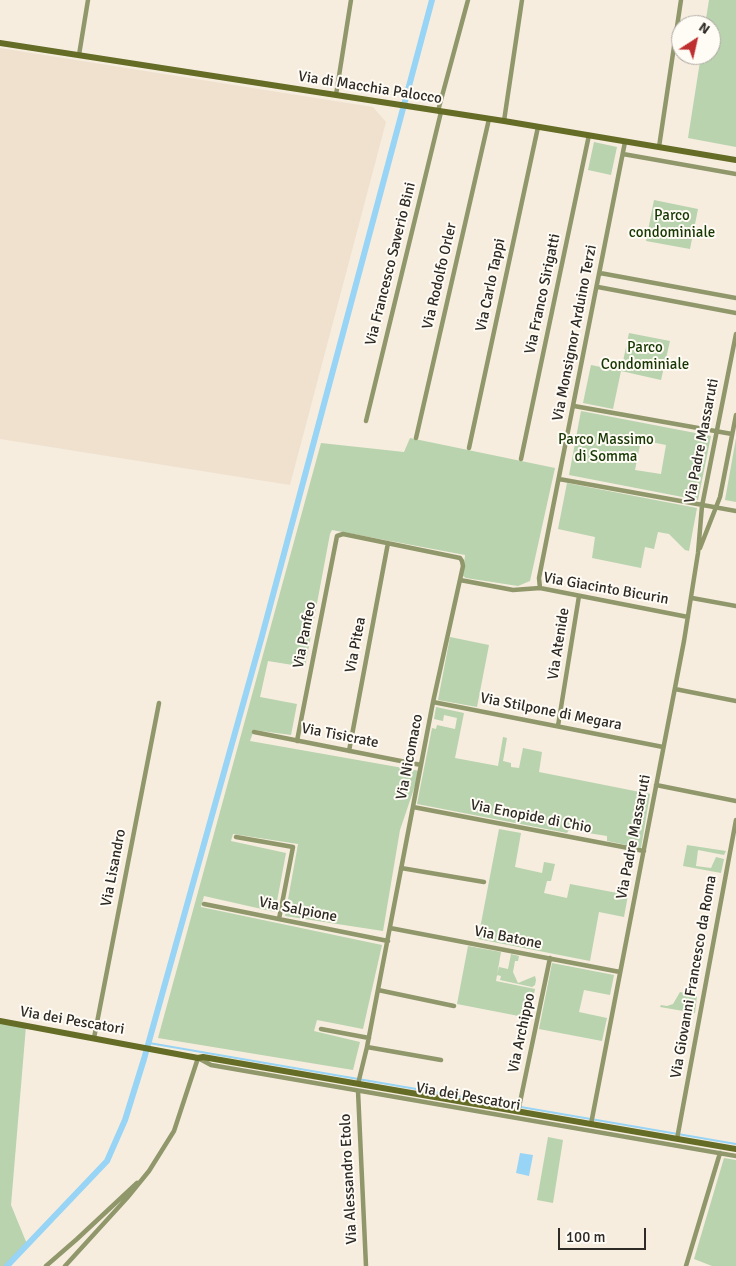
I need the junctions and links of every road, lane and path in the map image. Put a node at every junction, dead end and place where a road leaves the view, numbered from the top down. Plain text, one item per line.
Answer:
1 (88, 0) edge
2 (350, 0) edge
3 (468, 0) edge
4 (522, 0) edge
5 (681, 0) edge
6 (0, 43) edge
7 (79, 54) junction
8 (336, 95) junction
9 (440, 112) junction
10 (489, 119) junction
11 (504, 121) junction
12 (538, 127) junction
13 (589, 136) junction
14 (625, 142) junction
15 (658, 147) junction
16 (623, 154) junction
17 (736, 160) edge
18 (736, 174) edge
19 (600, 273) junction
20 (598, 287) junction
21 (736, 298) edge
22 (736, 313) edge
23 (736, 334) edge
24 (574, 406) junction
25 (736, 415) edge
26 (366, 421) dead end
27 (716, 432) junction
28 (732, 434) junction
29 (416, 438) dead end
30 (469, 448) dead end
31 (521, 459) dead end
32 (559, 479) junction
33 (702, 506) junction
34 (716, 508) junction
35 (736, 511) edge
36 (338, 535) joint
37 (388, 543) junction
38 (698, 553) junction
39 (460, 580) junction
40 (540, 588) junction
41 (579, 596) junction
42 (692, 598) junction
43 (736, 606) edge
44 (688, 617) junction
45 (675, 689) junction
46 (736, 701) edge
47 (434, 702) junction
48 (159, 703) dead end
49 (558, 726) junction
50 (254, 732) dead end
51 (297, 741) junction
52 (663, 747) junction
53 (349, 751) junction
54 (421, 765) junction
55 (656, 785) junction
56 (736, 800) edge
57 (413, 807) junction
58 (736, 820) edge
59 (236, 837) dead end
60 (644, 851) junction
61 (401, 868) junction
62 (484, 882) dead end
63 (204, 904) dead end
64 (279, 919) junction
65 (390, 928) junction
66 (388, 940) junction
67 (550, 958) junction
68 (620, 972) junction
69 (378, 990) junction
70 (454, 1006) dead end
71 (0, 1021) edge
72 (321, 1029) dead end
73 (94, 1038) junction
74 (369, 1038) junction
75 (367, 1047) junction
76 (198, 1058) junction
77 (441, 1060) dead end
78 (359, 1080) junction
79 (358, 1091) junction
80 (519, 1111) junction
81 (591, 1120) junction
82 (677, 1137) junction
83 (736, 1149) edge
84 (720, 1153) junction
85 (736, 1156) edge
86 (149, 1171) junction
87 (47, 1266) edge
88 (65, 1266) edge
89 (366, 1266) edge
90 (686, 1266) edge

1 - 7 street
2 - 8 street
3 - 9 street, Via Francesco Saverio Bini
4 - 11 street
5 - 15 street
6 - 7 street, Via di Macchia Palocco
7 - 8 street, Via di Macchia Palocco
8 - 9 street, Via di Macchia Palocco
9 - 10 street, Via di Macchia Palocco
9 - 26 street, Via Francesco Saverio Bini
10 - 11 street, Via di Macchia Palocco
10 - 29 street, Via Rodolfo Orler
11 - 12 street, Via di Macchia Palocco
12 - 13 street, Via di Macchia Palocco
12 - 30 street, Via Carlo Tappi
13 - 14 street, Via di Macchia Palocco
13 - 31 street, Via Franco Sirigatti
14 - 15 street, Via di Macchia Palocco
14 - 16 street, Via Monsignor Arduino Terzi
15 - 17 street, Via di Macchia Palocco
16 - 18 street
16 - 19 street, Via Monsignor Arduino Terzi
19 - 20 street, Via Monsignor Arduino Terzi
19 - 21 street
20 - 22 street
20 - 24 street, Via Monsignor Arduino Terzi
23 - 27 street, Via Padre Massaruti
24 - 27 street
24 - 32 street, Via Monsignor Arduino Terzi
25 - 28 street, Via Padre Massaruti
27 - 28 street
27 - 33 street, Via Padre Massaruti
28 - 34 street, Via Padre Massaruti
32 - 33 street
32 - 40 street, Via Monsignor Arduino Terzi
33 - 34 street
33 - 38 street, Via Padre Massaruti
34 - 35 street
34 - 38 street, Via Padre Massaruti
36 - 37 street, Via Nicomaco
36 - 51 street, Via Panfeo
37 - 39 street, Via Nicomaco
37 - 53 street, Via Pitea
38 - 42 street, Via Padre Massaruti
39 - 40 street, Via Giacinto Bicurin
39 - 47 street, Via Nicomaco
40 - 41 street, Via Giacinto Bicurin
41 - 44 street, Via Giacinto Bicurin
41 - 49 street, Via Atenide
42 - 43 street
42 - 44 street, Via Padre Massaruti
44 - 45 street, Via Padre Massaruti
45 - 46 street
45 - 52 street, Via Padre Massaruti
47 - 49 street, Via Stilpone di Megara
47 - 54 street, Via Nicomaco
48 - 73 street, Via Lisandro
49 - 52 street, Via Stilpone di Megara
50 - 51 street, Via Tisicrate
51 - 53 street, Via Tisicrate
52 - 55 street, Via Padre Massaruti
53 - 54 street, Via Tisicrate
54 - 57 street, Via Nicomaco
55 - 56 street
55 - 60 street, Via Padre Massaruti
57 - 60 street, Via Enopide di Chio
57 - 61 street, Via Nicomaco
58 - 82 street, Via Giovanni Francesco da Roma
59 - 64 street
60 - 68 street, Via Padre Massaruti
61 - 62 street
61 - 65 street, Via Nicomaco
63 - 64 street, Via Salpione
64 - 66 street, Via Salpione
65 - 66 street, Via Nicomaco
65 - 67 street, Via Batone
66 - 69 street, Via Nicomaco
67 - 68 street, Via Batone
67 - 80 street, Via Archippo
68 - 81 street, Via Padre Massaruti
69 - 70 street
69 - 74 street, Via Nicomaco
71 - 73 street, Via dei Pescatori
72 - 74 street
73 - 76 street, Via dei Pescatori
74 - 75 street, Via Nicomaco
75 - 77 street
75 - 78 street, Via Nicomaco
76 - 78 street, Via dei Pescatori
76 - 79 street, Via dei Pescatori
76 - 86 street
78 - 80 street, Via dei Pescatori
79 - 84 street, Via dei Pescatori
79 - 89 street, Via Alessandro Etolo
80 - 81 street, Via dei Pescatori
81 - 82 street, Via dei Pescatori
82 - 83 street, Via dei Pescatori
84 - 85 street, Via dei Pescatori
84 - 90 street
86 - 87 street
86 - 88 street

